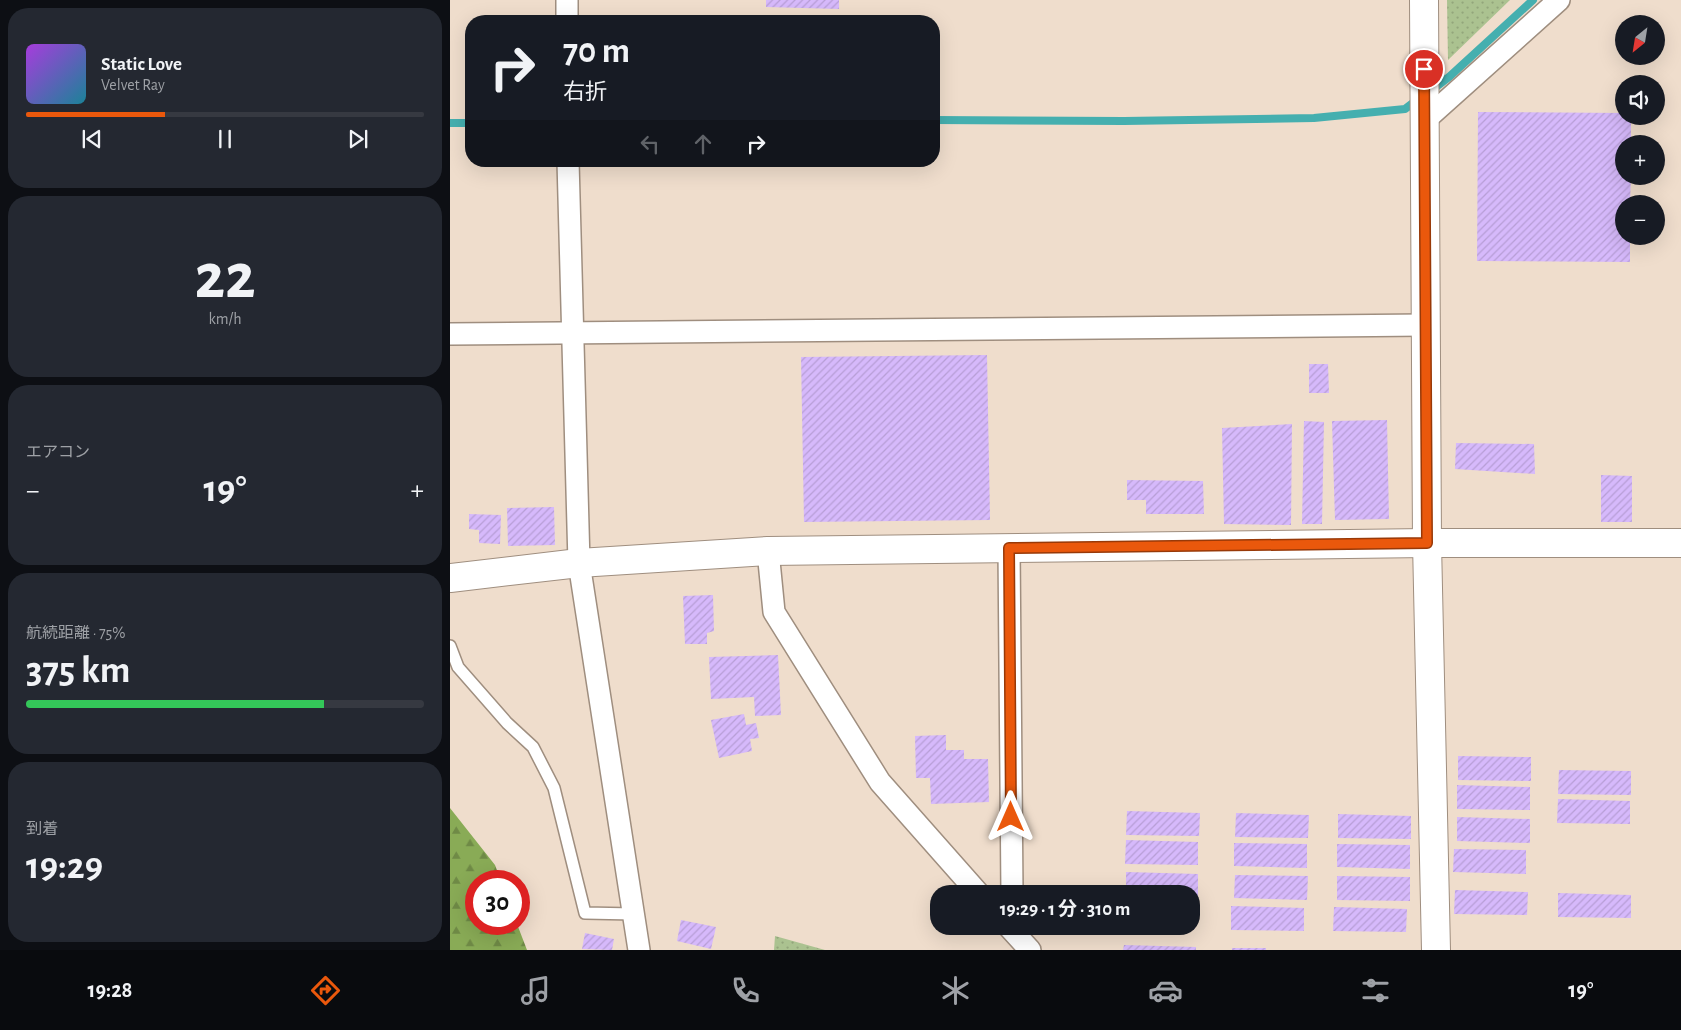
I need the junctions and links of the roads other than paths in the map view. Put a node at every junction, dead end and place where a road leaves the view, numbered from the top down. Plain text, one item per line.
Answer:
1 (567, 0) edge
2 (1424, 0) edge
3 (1559, 0) edge
4 (567, 15) edge
5 (1424, 121) junction
6 (568, 167) edge
7 (1425, 326) junction
8 (572, 333) junction
9 (450, 334) edge
10 (1427, 543) junction
11 (1681, 543) edge
12 (1009, 548) junction
13 (768, 551) junction
14 (579, 563) junction
15 (450, 578) edge
16 (450, 646) edge
17 (970, 885) edge
18 (1012, 885) edge
19 (634, 914) junction
20 (1016, 935) edge
21 (639, 950) edge
22 (1030, 950) edge
23 (1436, 950) edge

1 - 4 street
2 - 5 street
3 - 5 street
5 - 7 street
6 - 8 street
7 - 8 street
7 - 10 street
8 - 9 street
8 - 14 street
10 - 11 street
10 - 12 street
10 - 23 street
12 - 13 street
12 - 18 street
13 - 14 street
13 - 17 street
14 - 15 street
14 - 19 street
16 - 19 lane
19 - 21 street
20 - 22 street

